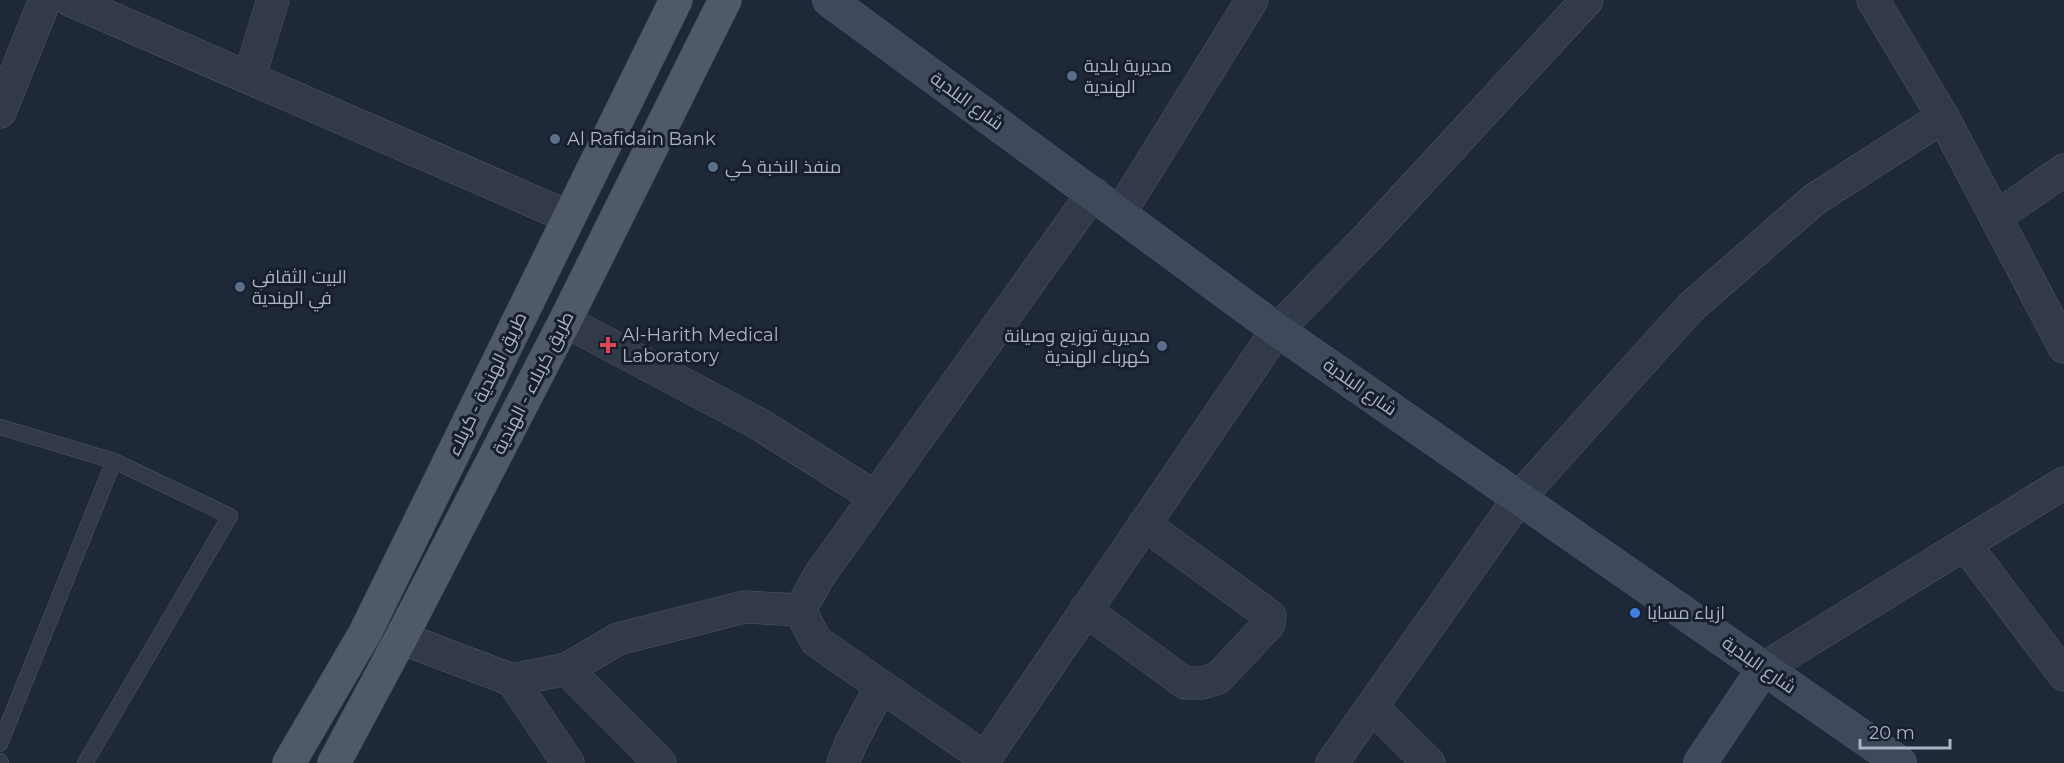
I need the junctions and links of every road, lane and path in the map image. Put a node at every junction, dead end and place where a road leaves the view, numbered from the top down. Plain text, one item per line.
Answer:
1 (45, 0) edge
2 (70, 0) edge
3 (273, 0) edge
4 (676, 0) edge
5 (725, 0) edge
6 (829, 0) edge
7 (1252, 0) edge
8 (1587, 0) edge
9 (1874, 0) edge
10 (249, 78) junction
11 (0, 112) edge
12 (1942, 117) junction
13 (2064, 170) edge
14 (1093, 193) junction
15 (1120, 213) junction
16 (569, 217) junction
17 (1996, 217) junction
18 (565, 321) junction
19 (1277, 330) junction
20 (2064, 347) edge
21 (0, 427) edge
22 (114, 461) junction
23 (2064, 483) edge
24 (875, 497) junction
25 (1520, 498) junction
26 (1144, 524) junction
27 (1965, 544) junction
28 (800, 610) junction
29 (1086, 610) junction
30 (401, 638) junction
31 (1764, 668) junction
32 (567, 669) junction
33 (2064, 675) edge
34 (512, 680) junction
35 (881, 686) junction
36 (1372, 707) junction
37 (0, 744) edge
38 (341, 760) edge
39 (984, 761) edge
40 (85, 763) edge
41 (289, 763) edge
42 (568, 763) edge
43 (660, 763) edge
44 (843, 763) edge
45 (1332, 763) edge
46 (1429, 763) edge
47 (1700, 763) edge
48 (1900, 763) edge

1 - 11 street
2 - 10 street
3 - 10 street
4 - 16 main road, طريق الهندية - كربلاء
5 - 18 main road, طريق كربلاء - الهندية
6 - 14 main road, شارع البلدية
7 - 15 street
8 - 19 street
9 - 12 street
10 - 16 street
12 - 17 street
12 - 25 street
13 - 17 street
14 - 15 main road, شارع البلدية
14 - 24 street
15 - 19 main road, شارع البلدية
16 - 41 main road, طريق الهندية - كربلاء
17 - 20 street
18 - 24 street
18 - 30 main road, طريق كربلاء - الهندية
19 - 25 main road, شارع البلدية
19 - 26 street
21 - 22 lane
22 - 37 lane
22 - 40 lane
23 - 27 street
24 - 28 street
25 - 31 main road, شارع البلدية
25 - 36 street
26 - 29 street
26 - 29 street
27 - 31 street
27 - 33 street
28 - 32 street
28 - 35 street
29 - 39 street
30 - 34 street
30 - 38 main road, طريق كربلاء - الهندية
31 - 47 main road
31 - 48 main road, شارع البلدية
32 - 34 street
32 - 43 street
34 - 42 street
35 - 39 street
35 - 44 street
36 - 45 street
36 - 46 street

